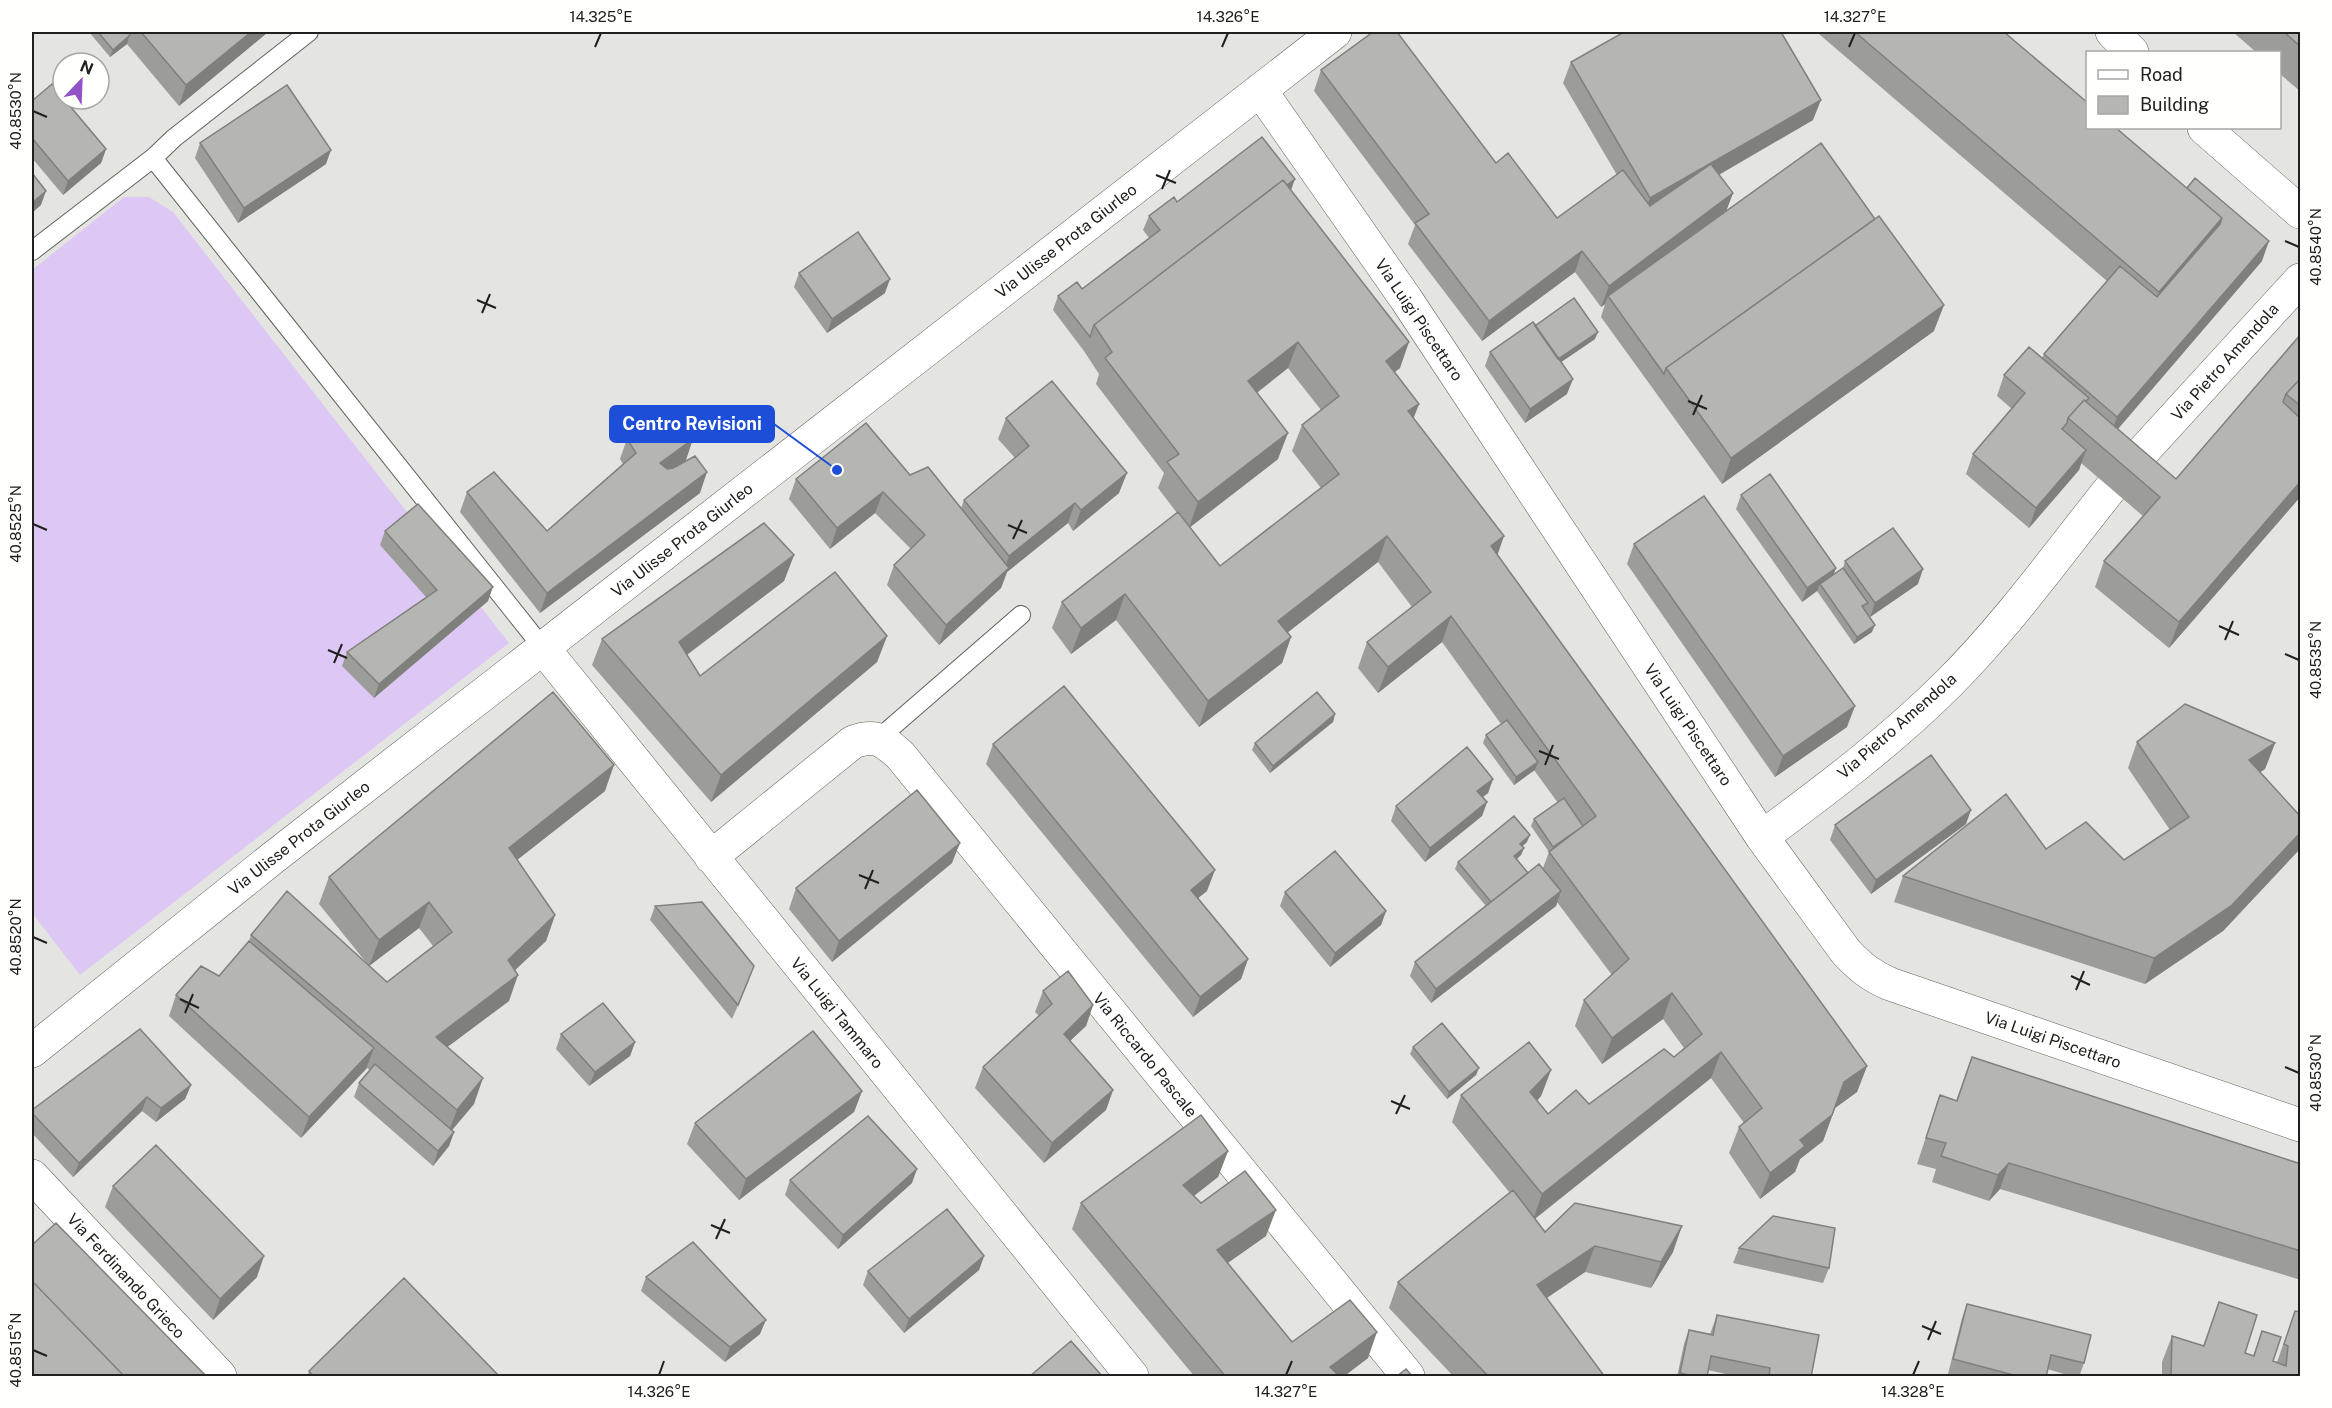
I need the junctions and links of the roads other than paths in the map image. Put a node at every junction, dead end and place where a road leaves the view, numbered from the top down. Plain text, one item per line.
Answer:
1 (309, 32) edge
2 (1335, 32) edge
3 (2112, 32) edge
4 (2131, 51) edge
5 (1260, 90) junction
6 (2206, 129) edge
7 (153, 158) junction
8 (2301, 212) edge
9 (32, 251) edge
10 (2301, 280) edge
11 (1021, 615) dead end
12 (543, 648) junction
13 (878, 739) junction
14 (1762, 837) junction
15 (711, 856) junction
16 (32, 1051) edge
17 (2301, 1125) edge
18 (32, 1176) edge
19 (220, 1377) edge
20 (1132, 1377) edge
21 (1408, 1377) edge

1 - 7 lane
2 - 5 street, Via Ulisse Prota Giurleo
3 - 4 street
5 - 12 street, Via Ulisse Prota Giurleo
5 - 14 street, Via Luigi Piscettaro
6 - 8 street
7 - 9 lane
7 - 12 lane
10 - 14 street, Via Pietro Amendola
11 - 13 lane
12 - 15 street, Via Luigi Tammaro
12 - 16 street, Via Ulisse Prota Giurleo
13 - 15 street
13 - 21 street, Via Riccardo Pascale
14 - 17 street, Via Luigi Piscettaro
15 - 20 street, Via Luigi Tammaro
18 - 19 street, Via Ferdinando Grieco

